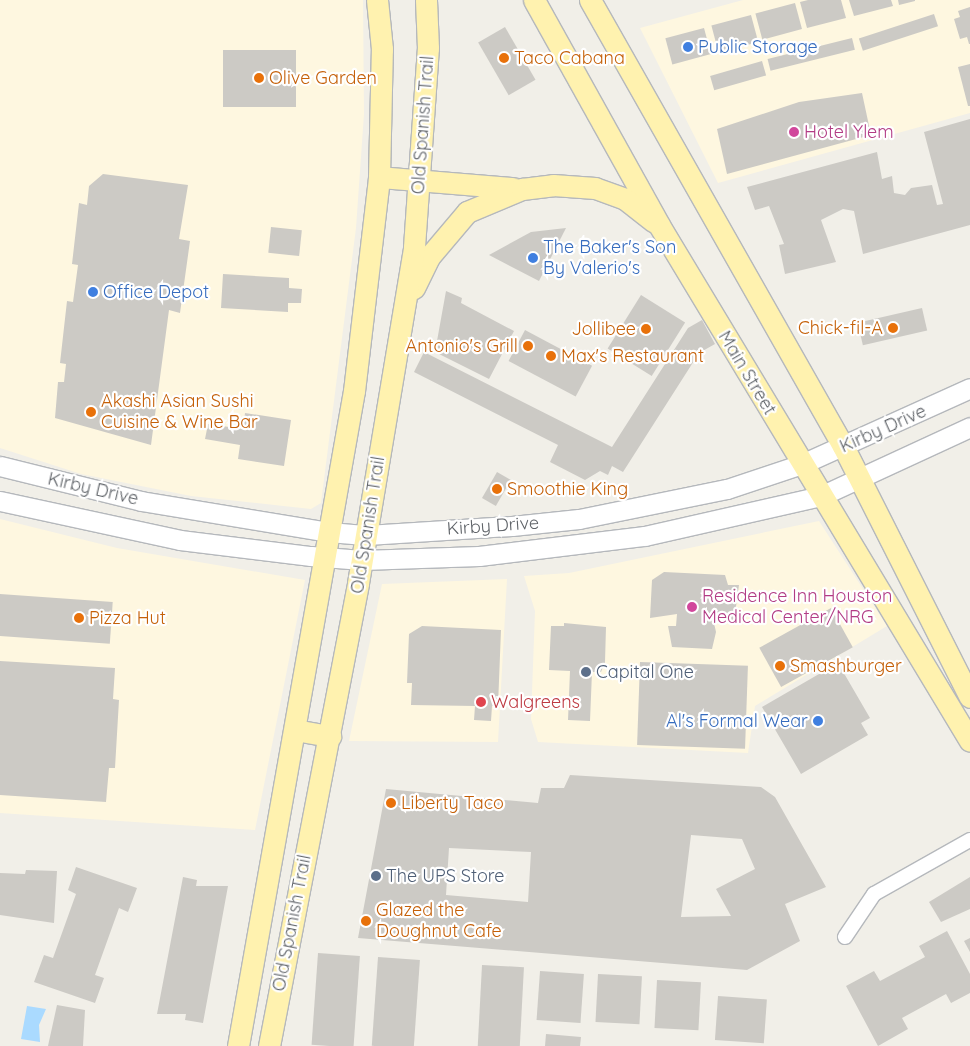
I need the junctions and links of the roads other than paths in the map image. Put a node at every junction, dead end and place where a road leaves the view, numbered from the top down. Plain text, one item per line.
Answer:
1 (377, 0) edge
2 (426, 0) edge
3 (534, 0) edge
4 (590, 0) edge
5 (379, 177) junction
6 (420, 178) junction
7 (522, 189) junction
8 (659, 225) junction
9 (402, 310) junction
10 (970, 388) edge
11 (970, 427) edge
12 (843, 446) junction
13 (802, 464) junction
14 (0, 466) edge
15 (860, 479) junction
16 (821, 496) junction
17 (0, 501) edge
18 (600, 515) junction
19 (329, 532) junction
20 (367, 535) junction
21 (604, 542) junction
22 (325, 557) junction
23 (362, 560) junction
24 (970, 697) edge
25 (295, 730) junction
26 (330, 736) junction
27 (970, 740) edge
28 (970, 840) edge
29 (261, 923) junction
30 (291, 926) junction
31 (845, 937) dead end
32 (238, 1046) edge
33 (268, 1046) edge

1 - 5 main road, Old Spanish Trail
2 - 6 main road, Old Spanish Trail
3 - 8 main road, Main Street
4 - 12 main road
5 - 6 main road
5 - 19 main road, Old Spanish Trail
6 - 7 main road
6 - 9 main road, Old Spanish Trail
7 - 8 main road
7 - 9 main road
8 - 13 main road, Main Street
9 - 20 main road, Old Spanish Trail
10 - 12 main road, Kirby Drive
11 - 15 main road, Kirby Drive
12 - 13 main road, Kirby Drive
12 - 15 main road
13 - 16 main road, Main Street
13 - 18 main road, Kirby Drive
14 - 19 main road, Kirby Drive
15 - 16 main road, Kirby Drive
15 - 24 main road
16 - 21 main road, Kirby Drive
16 - 27 main road, Main Street
17 - 22 main road, Kirby Drive
18 - 20 main road, Kirby Drive
18 - 21 main road
19 - 20 main road, Kirby Drive
19 - 22 main road, Old Spanish Trail
20 - 23 main road, Old Spanish Trail
21 - 23 main road, Kirby Drive
22 - 23 main road, Kirby Drive
22 - 25 main road, Old Spanish Trail
23 - 26 main road, Old Spanish Trail
25 - 26 main road
25 - 29 main road, Old Spanish Trail
26 - 30 main road, Old Spanish Trail
28 - 31 street
29 - 30 main road
29 - 32 main road, Old Spanish Trail
30 - 33 main road, Old Spanish Trail

